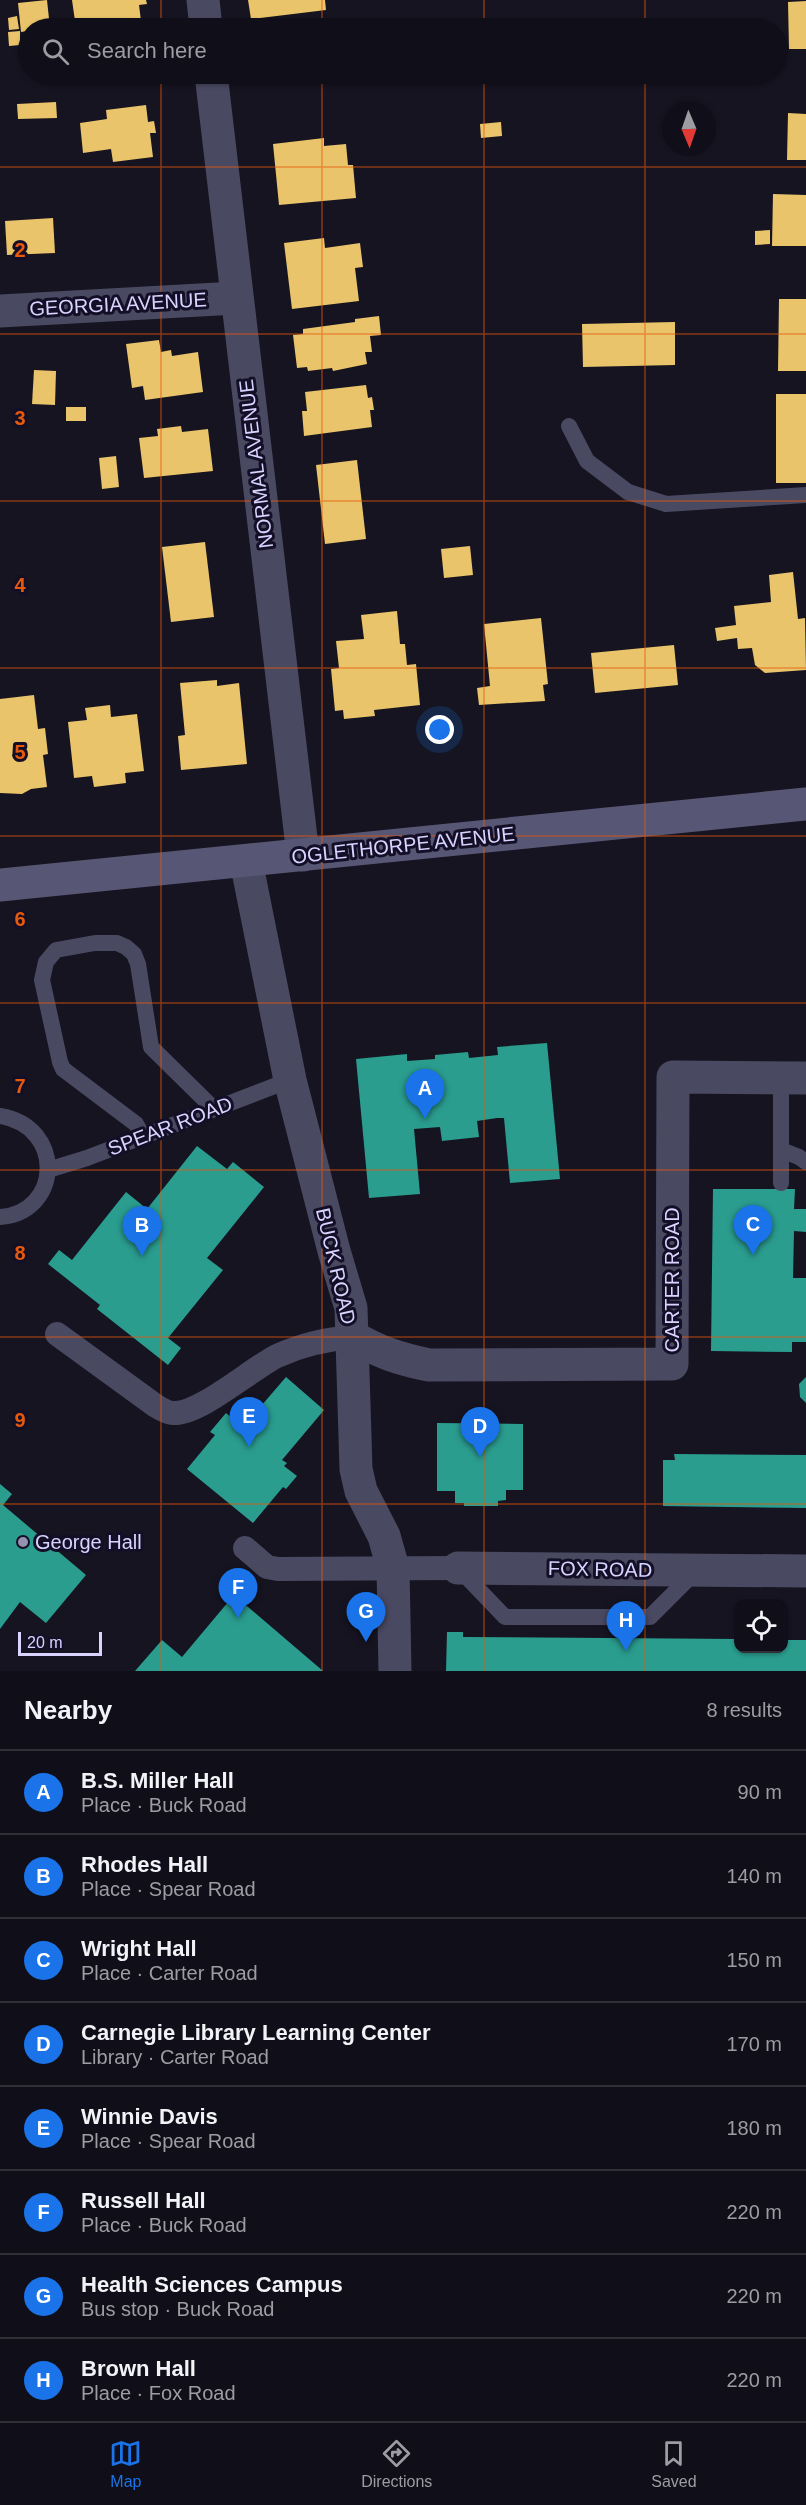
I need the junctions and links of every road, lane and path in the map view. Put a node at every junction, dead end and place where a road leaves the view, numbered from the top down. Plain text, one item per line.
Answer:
1 (203, 0) edge
2 (205, 18) edge
3 (212, 84) edge
4 (236, 298) junction
5 (0, 311) edge
6 (569, 426) dead end
7 (806, 495) edge
8 (806, 804) edge
9 (303, 855) junction
10 (246, 861) junction
11 (0, 885) edge
12 (794, 1078) edge
13 (290, 1080) junction
14 (213, 1108) junction
15 (0, 1116) edge
16 (143, 1136) junction
17 (781, 1150) junction
18 (806, 1162) edge
19 (48, 1170) junction
20 (781, 1183) dead end
21 (0, 1217) edge
22 (57, 1334) dead end
23 (353, 1337) junction
24 (245, 1548) dead end
25 (393, 1568) junction
26 (458, 1568) junction
27 (696, 1570) junction
28 (806, 1571) edge
29 (395, 1671) edge

1 - 2 street
3 - 4 street, NORMAL AVENUE
4 - 5 street, GEORGIA AVENUE
4 - 9 street, NORMAL AVENUE
6 - 7 lane
8 - 9 main road, OGLETHORPE AVENUE
9 - 10 main road, OGLETHORPE AVENUE
10 - 11 main road, OGLETHORPE AVENUE
10 - 13 street, BUCK ROAD
12 - 17 lane
12 - 23 street, CARTER ROAD
13 - 14 lane, SPEAR ROAD
13 - 23 street, BUCK ROAD
14 - 16 lane, SPEAR ROAD
14 - 16 lane
15 - 19 lane
16 - 19 lane, SPEAR ROAD
17 - 18 lane
17 - 20 lane
19 - 21 lane
22 - 23 street
23 - 25 street, BUCK ROAD
24 - 25 street, FOX ROAD
25 - 26 street, FOX ROAD
25 - 29 street, BUCK ROAD
26 - 27 street, FOX ROAD
26 - 27 lane
27 - 28 street, FOX ROAD

